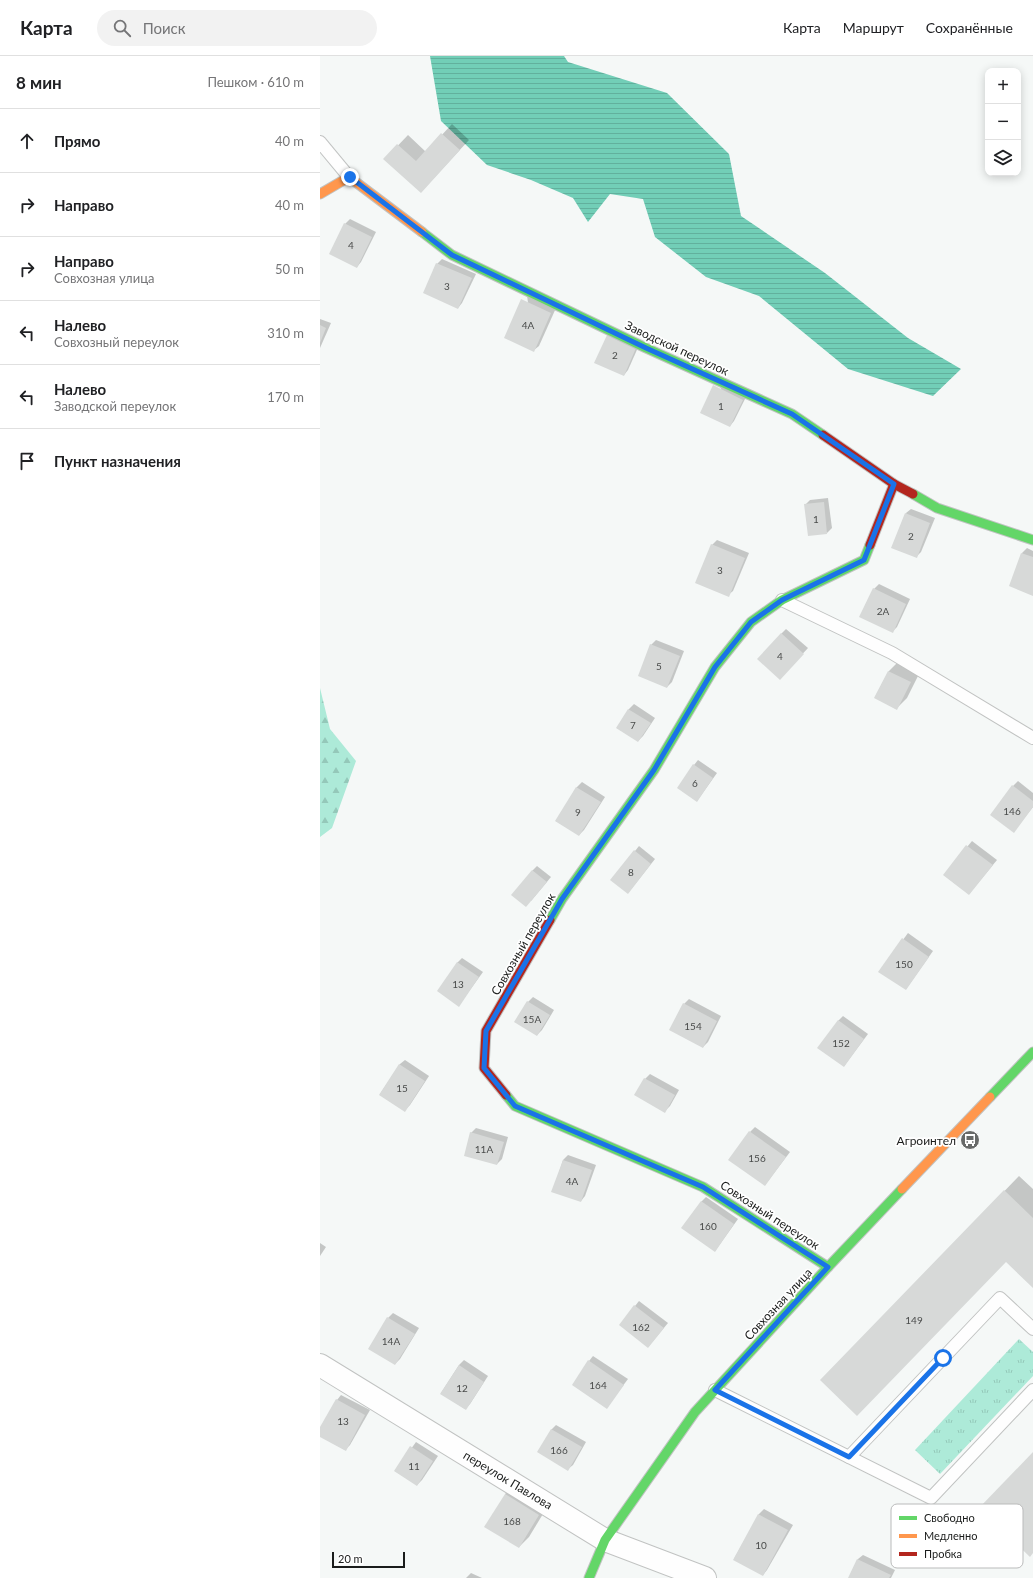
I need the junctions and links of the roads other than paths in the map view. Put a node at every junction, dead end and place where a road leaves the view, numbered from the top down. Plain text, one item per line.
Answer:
1 (320, 142) edge
2 (350, 177) junction
3 (320, 194) edge
4 (894, 484) junction
5 (1033, 540) edge
6 (782, 600) junction
7 (1033, 738) edge
8 (1033, 1052) edge
9 (828, 1267) junction
10 (1033, 1328) edge
11 (320, 1365) edge
12 (715, 1390) junction
13 (1033, 1390) edge
14 (849, 1457) junction
15 (605, 1540) junction
16 (589, 1578) edge
17 (705, 1578) edge

1 - 2 lane
2 - 3 street
2 - 4 street, Заводской переулок
4 - 5 street, Заводской переулок
4 - 6 street, Совхозный переулок
6 - 7 lane
6 - 9 street, Совхозный переулок
8 - 9 street, Совхозная улица
9 - 12 street, Совхозная улица
10 - 14 lane
11 - 15 street, переулок Павлова
12 - 14 lane
12 - 15 street, Совхозная улица
13 - 14 lane
15 - 16 street, Совхозная улица
15 - 17 street, переулок Павлова

